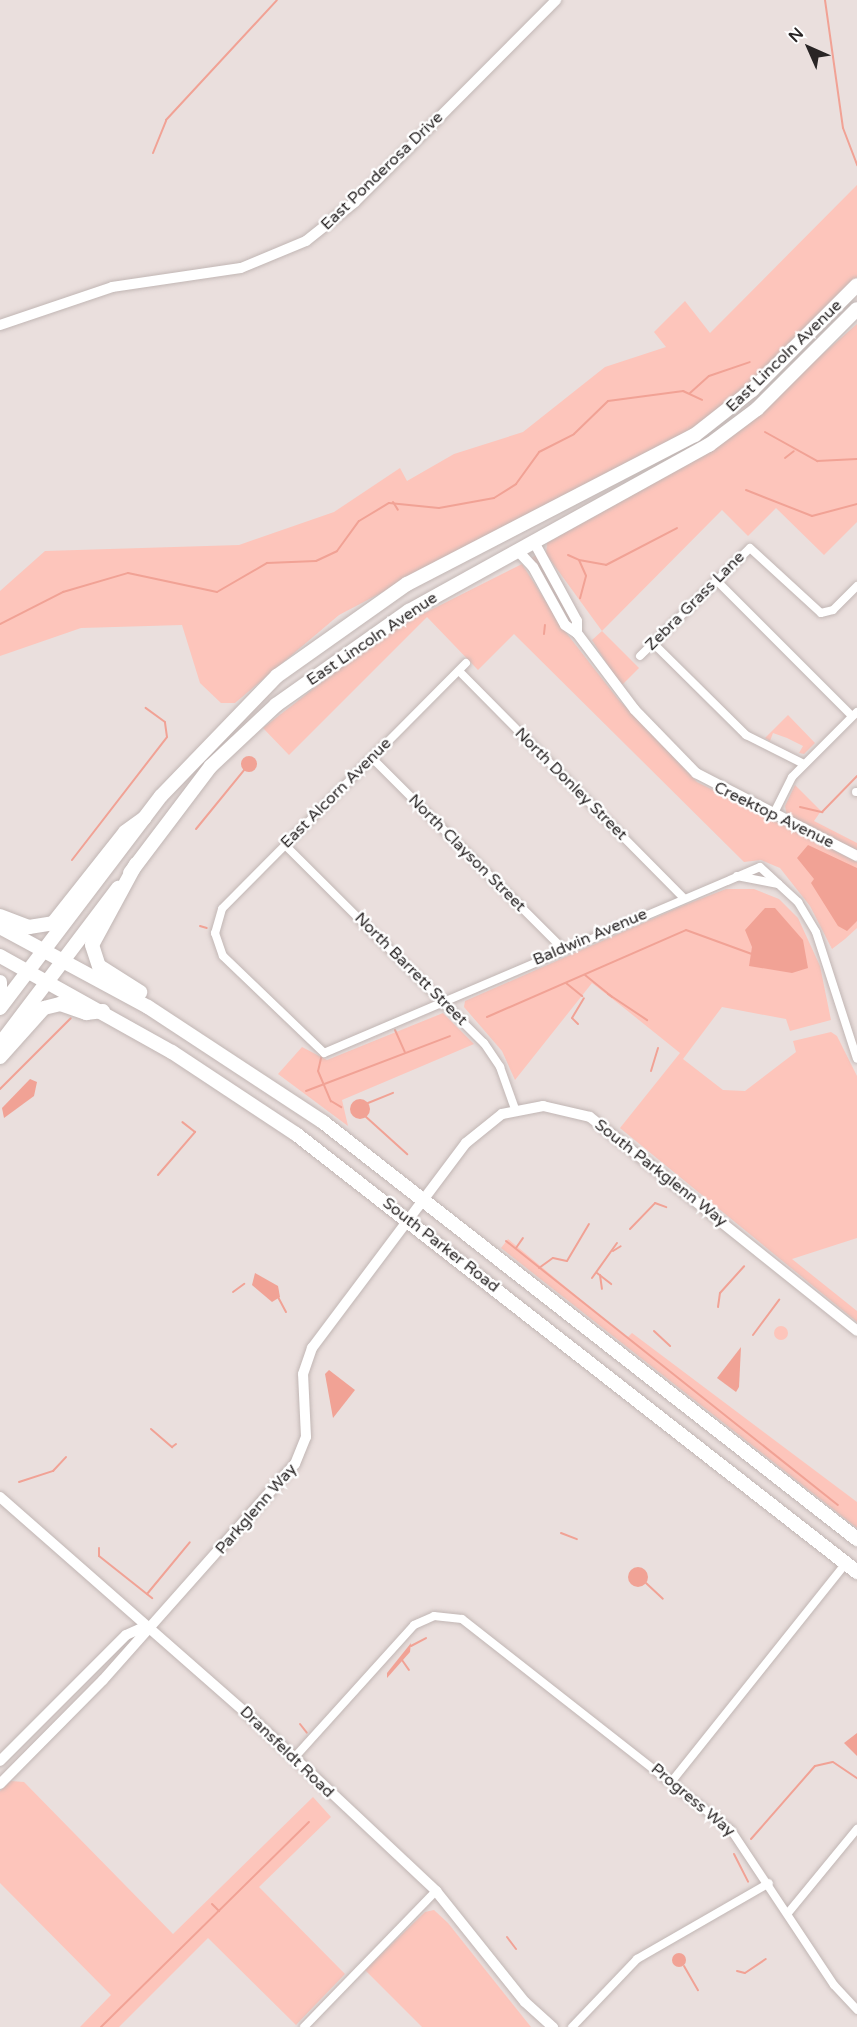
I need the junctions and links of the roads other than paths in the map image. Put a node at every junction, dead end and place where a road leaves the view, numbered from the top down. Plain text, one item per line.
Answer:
1 (556, 0) edge
2 (855, 291) edge
3 (857, 307) edge
4 (0, 325) edge
5 (534, 542) junction
6 (518, 551) junction
7 (716, 580) junction
8 (857, 586) edge
9 (577, 633) junction
10 (653, 643) junction
11 (640, 656) dead end
12 (466, 663) dead end
13 (459, 671) junction
14 (855, 714) edge
15 (372, 758) junction
16 (804, 764) junction
17 (773, 815) junction
18 (144, 818) junction
19 (285, 845) junction
20 (857, 856) edge
21 (136, 864) junction
22 (737, 876) junction
23 (778, 884) junction
24 (683, 897) junction
25 (0, 916) edge
26 (0, 927) edge
27 (563, 949) junction
28 (45, 950) junction
29 (0, 956) edge
30 (64, 960) junction
31 (28, 971) junction
32 (48, 981) junction
33 (0, 982) edge
34 (0, 991) edge
35 (443, 1000) junction
36 (0, 1008) edge
37 (103, 1011) junction
38 (0, 1044) edge
39 (216, 1048) junction
40 (322, 1053) joint
41 (0, 1057) edge
42 (857, 1059) edge
43 (515, 1109) junction
44 (423, 1198) junction
45 (408, 1219) junction
46 (857, 1331) edge
47 (0, 1497) edge
48 (857, 1539) edge
49 (852, 1568) edge
50 (146, 1626) junction
51 (294, 1758) junction
52 (0, 1761) edge
53 (672, 1781) junction
54 (0, 1784) edge
55 (857, 1829) edge
56 (769, 1883) junction
57 (436, 1891) junction
58 (788, 1913) junction
59 (857, 2010) edge
60 (304, 2027) edge
61 (553, 2027) edge
62 (572, 2027) edge

1 - 4 street, East Ponderosa Drive
2 - 3 street
2 - 18 main road, East Lincoln Avenue
3 - 5 main road, East Lincoln Avenue
5 - 6 main road, East Lincoln Avenue
5 - 9 street, Creektop Avenue
6 - 9 street, Creektop Avenue
6 - 21 main road, East Lincoln Avenue
7 - 8 street, Zebra Grass Lane
7 - 10 street, Zebra Grass Lane
7 - 14 street
9 - 17 street, Creektop Avenue
10 - 11 street, Zebra Grass Lane
10 - 16 street
12 - 13 street, East Alcorn Avenue
13 - 15 street, East Alcorn Avenue
13 - 24 street, North Donley Street
14 - 16 street
15 - 19 street, East Alcorn Avenue
15 - 27 street, North Clayson Street
16 - 17 street
17 - 20 street, Creektop Avenue
18 - 25 main road
18 - 28 main road, East Lincoln Avenue
19 - 35 street, North Barrett Street
19 - 40 street, East Alcorn Avenue
21 - 30 main road, East Lincoln Avenue
21 - 39 main road
22 - 23 street
22 - 23 street, Baldwin Avenue
22 - 24 street, Baldwin Avenue
23 - 42 street
24 - 27 street, Baldwin Avenue
26 - 28 main road, South Parker Road
27 - 35 street, Baldwin Avenue
28 - 30 main road, South Parker Road
28 - 31 main road, East Lincoln Avenue
29 - 31 main road, South Parker Road
30 - 32 main road, East Lincoln Avenue
30 - 39 main road, South Parker Road
31 - 32 main road, South Parker Road
31 - 36 main road, East Lincoln Avenue
32 - 37 main road, South Parker Road
32 - 38 main road, East Lincoln Avenue
33 - 34 main road
35 - 40 street, Baldwin Avenue
35 - 43 street, North Barrett Street
37 - 41 main road
37 - 45 main road, South Parker Road
39 - 44 main road, South Parker Road
43 - 44 street, South Parkglenn Way
43 - 46 street, South Parkglenn Way
44 - 45 street, South Parkglenn Way
44 - 48 main road, South Parker Road
45 - 49 main road, South Parker Road
45 - 50 street, Parkglenn Way
47 - 50 street, Dransfeldt Road
49 - 53 street
50 - 51 street, Dransfeldt Road
50 - 52 street
50 - 54 street
51 - 53 street, Progress Way
51 - 57 street, Dransfeldt Road
53 - 56 street, Progress Way
55 - 58 street
56 - 58 street, Progress Way
56 - 62 street
57 - 60 street
57 - 61 street, Dransfeldt Road
58 - 59 street, Progress Way

